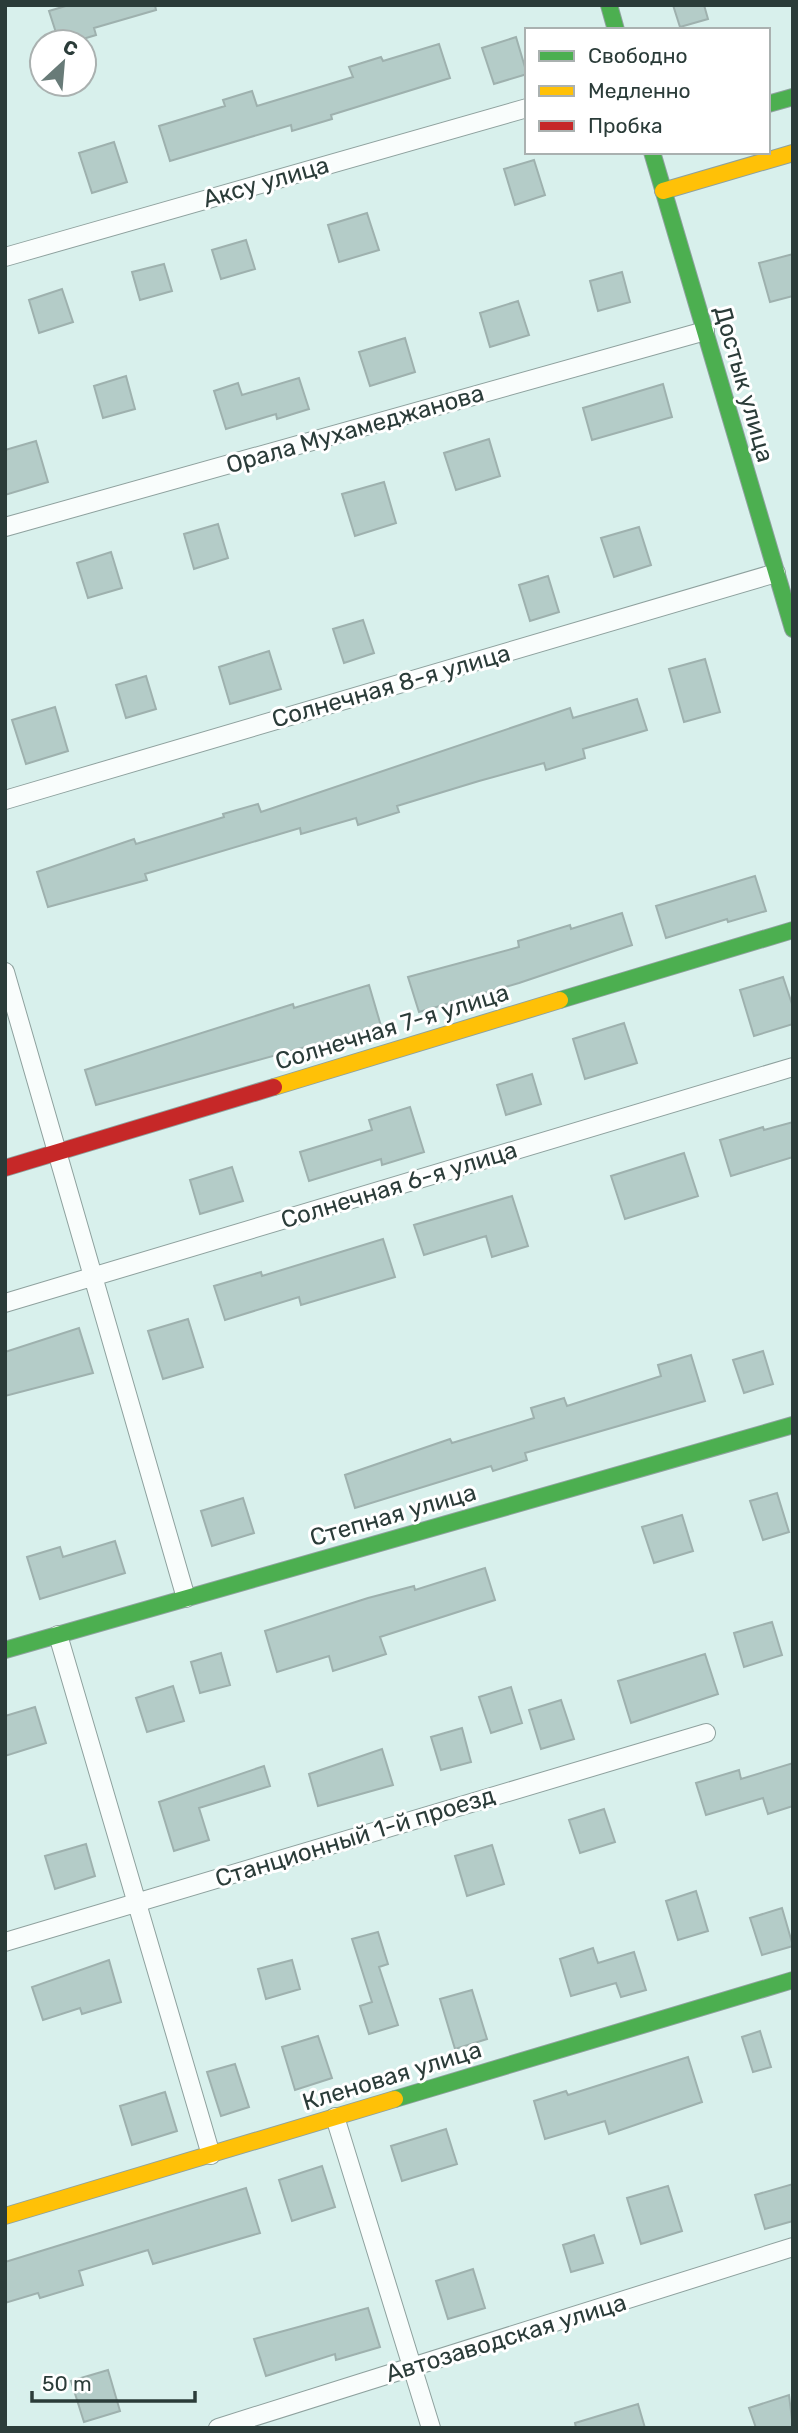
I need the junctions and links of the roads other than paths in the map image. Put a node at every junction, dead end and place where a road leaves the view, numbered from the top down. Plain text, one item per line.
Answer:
1 (609, 5) edge
2 (615, 28) edge
3 (793, 97) edge
4 (770, 103) edge
5 (525, 109) edge
6 (793, 153) edge
7 (653, 154) edge
8 (663, 191) junction
9 (5, 257) edge
10 (705, 331) junction
11 (5, 527) edge
12 (776, 573) junction
13 (793, 629) edge
14 (5, 800) edge
15 (793, 930) edge
16 (5, 972) edge
17 (793, 1066) edge
18 (57, 1152) junction
19 (5, 1168) edge
20 (93, 1276) junction
21 (5, 1303) edge
22 (793, 1425) edge
23 (186, 1598) junction
24 (58, 1635) junction
25 (5, 1650) edge
26 (706, 1733) dead end
27 (137, 1903) junction
28 (5, 1942) edge
29 (793, 1980) edge
30 (335, 2117) junction
31 (211, 2155) junction
32 (5, 2216) edge
33 (793, 2247) edge
34 (412, 2367) junction
35 (218, 2428) edge
36 (431, 2428) edge

1 - 2 street
3 - 4 street
5 - 9 street, Аксу улица
6 - 8 street
7 - 8 street, Достык улица
8 - 10 street, Достык улица
10 - 11 street, Орала Мухамеджанова
10 - 12 street, Достык улица
12 - 13 street, Достык улица
12 - 14 street, Солнечная 8-я улица
15 - 18 street, Солнечная 7-я улица
16 - 18 street
17 - 20 street, Солнечная 6-я улица
18 - 19 street, Солнечная 7-я улица
18 - 20 street
20 - 21 street, Солнечная 6-я улица
20 - 23 street
22 - 23 street, Степная улица
23 - 24 street, Степная улица
24 - 25 street, Степная улица
24 - 27 street
26 - 27 street, Станционный 1-й проезд
27 - 28 street, Станционный 1-й проезд
27 - 31 street
29 - 30 street, Кленовая улица
30 - 31 street, Кленовая улица
30 - 34 street
31 - 32 street, Кленовая улица
33 - 34 street, Автозаводская улица
34 - 35 street, Автозаводская улица
34 - 36 street

